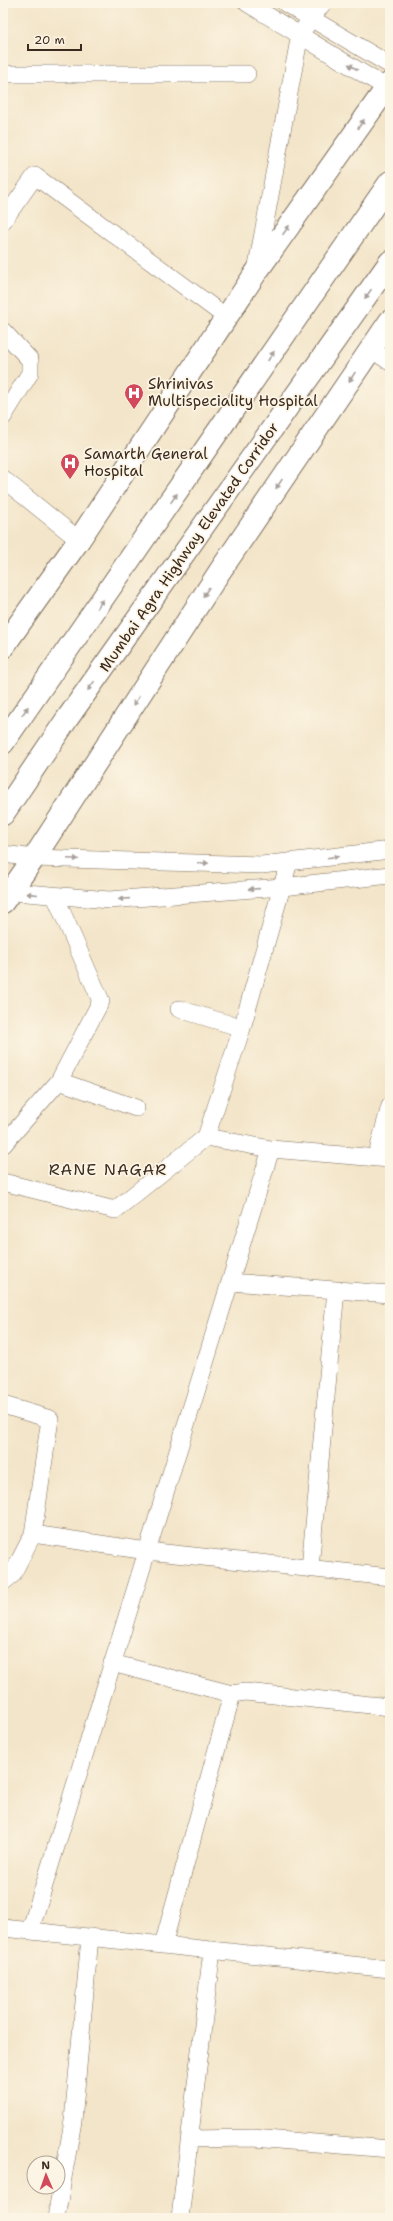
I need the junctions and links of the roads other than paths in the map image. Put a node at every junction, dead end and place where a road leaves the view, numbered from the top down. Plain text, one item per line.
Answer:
1 (247, 3) edge
2 (285, 3) edge
3 (323, 3) edge
4 (311, 19) junction
5 (300, 34) junction
6 (390, 65) edge
7 (3, 74) edge
8 (247, 74) dead end
9 (388, 86) edge
10 (390, 182) edge
11 (3, 221) edge
12 (390, 262) edge
13 (256, 274) junction
14 (226, 317) junction
15 (390, 321) edge
16 (3, 331) edge
17 (371, 349) junction
18 (390, 362) edge
19 (3, 417) edge
20 (3, 479) edge
21 (79, 540) junction
22 (3, 647) edge
23 (3, 743) edge
24 (3, 814) edge
25 (390, 850) edge
26 (3, 854) edge
27 (34, 858) junction
28 (289, 862) junction
29 (390, 875) edge
30 (282, 887) junction
31 (5, 895) edge
32 (55, 896) junction
33 (179, 1009) dead end
34 (242, 1028) junction
35 (59, 1081) junction
36 (390, 1106) edge
37 (136, 1108) dead end
38 (206, 1137) junction
39 (3, 1145) edge
40 (271, 1149) junction
41 (383, 1159) edge
42 (3, 1182) edge
43 (230, 1282) junction
44 (336, 1290) junction
45 (390, 1294) edge
46 (3, 1405) edge
47 (33, 1534) junction
48 (147, 1551) junction
49 (310, 1568) junction
50 (390, 1577) edge
51 (3, 1582) edge
52 (112, 1664) junction
53 (232, 1694) junction
54 (390, 1707) edge
55 (3, 1928) edge
56 (30, 1931) junction
57 (90, 1937) junction
58 (163, 1945) junction
59 (212, 1950) junction
60 (390, 1969) edge
61 (190, 2139) junction
62 (390, 2149) edge
63 (56, 2218) edge
64 (180, 2218) edge

1 - 5 street
2 - 4 street
3 - 4 street
4 - 5 street
4 - 6 street
9 -> 5 street
5 - 13 street
7 - 8 street
13 -> 9 main road
23 -> 10 main road
11 - 14 street
12 -> 24 main road, Mumbai Agra Highway Elevated Corridor
13 - 14 main road
14 - 21 main road
15 - 17 main road
16 - 19 street
17 - 18 street
17 -> 27 main road
20 - 21 street
21 - 22 main road
28 -> 25 street
26 - 27 street
27 -> 28 street
27 - 31 main road
28 - 30 street
29 - 30 street
30 -> 32 street
30 - 34 street
32 -> 31 street
32 - 35 street
33 - 34 street
34 - 38 street
35 - 37 street
35 - 39 street
36 - 41 street
38 - 40 street
38 - 42 street
40 - 41 street
40 - 43 street
43 - 44 street
43 - 48 street
44 - 45 street
44 - 49 street
46 - 47 street
47 - 48 street
47 - 51 street
48 - 49 street
48 - 52 street
49 - 50 street
52 - 53 street
52 - 56 street
53 - 54 street
53 - 58 street
55 - 56 street
56 - 57 street
57 - 58 street
57 - 63 street
58 - 59 street
59 - 60 street
59 - 61 street
61 - 62 street
61 - 64 street

